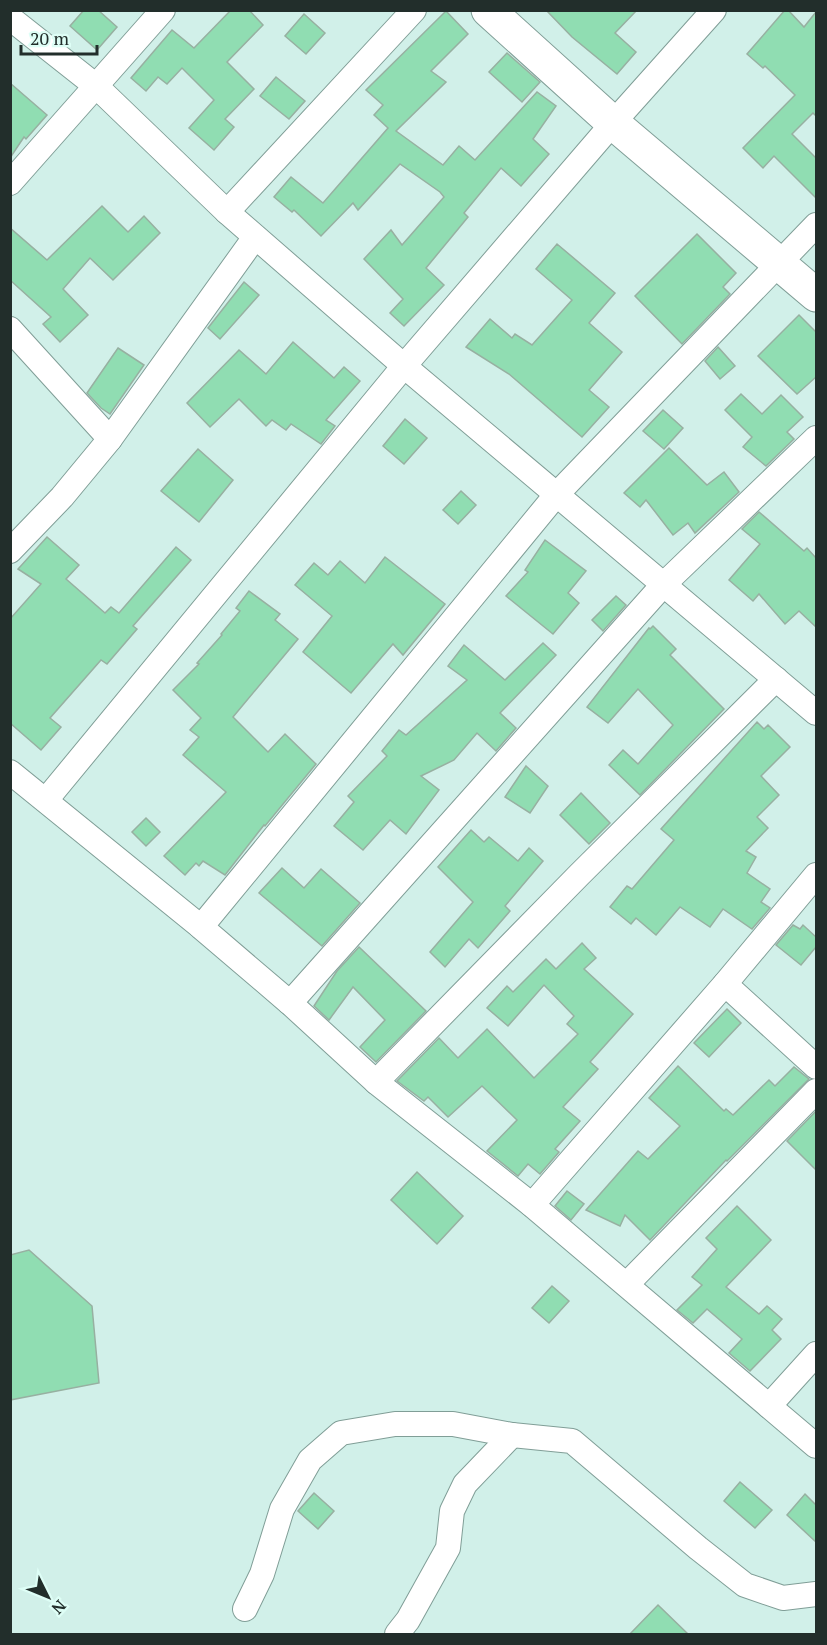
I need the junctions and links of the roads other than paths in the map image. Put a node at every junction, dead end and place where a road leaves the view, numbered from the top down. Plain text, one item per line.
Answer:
1 (163, 10) edge
2 (414, 10) edge
3 (488, 10) edge
4 (714, 10) edge
5 (10, 18) edge
6 (96, 86) junction
7 (613, 123) junction
8 (10, 183) edge
9 (227, 212) junction
10 (816, 225) edge
11 (255, 237) junction
12 (778, 264) junction
13 (816, 295) edge
14 (10, 329) edge
15 (404, 366) junction
16 (110, 439) junction
17 (814, 444) edge
18 (556, 495) junction
19 (10, 551) edge
20 (663, 585) junction
21 (776, 679) junction
22 (816, 713) edge
23 (10, 772) edge
24 (46, 800) junction
25 (816, 875) edge
26 (201, 927) junction
27 (725, 984) junction
28 (290, 1003) junction
29 (816, 1067) edge
30 (376, 1082) junction
31 (816, 1091) edge
32 (532, 1205) junction
33 (627, 1284) junction
34 (816, 1354) edge
35 (769, 1406) junction
36 (512, 1435) junction
37 (816, 1446) edge
38 (816, 1594) edge
39 (245, 1609) dead end
40 (398, 1635) edge

1 - 6 street
2 - 9 street
3 - 7 main road
4 - 7 street
5 - 6 street
6 - 8 street
6 - 9 street
7 - 12 main road
7 - 15 street
9 - 11 street
10 - 12 street
11 - 15 street
11 - 16 street
12 - 13 main road
12 - 18 street
14 - 16 street
15 - 18 street
15 - 24 street
16 - 19 street
17 - 20 street
18 - 20 street
18 - 26 street
20 - 21 street
20 - 28 street
21 - 22 street
21 - 30 street
23 - 24 street
24 - 26 street
25 - 27 street
26 - 28 street
27 - 29 street
27 - 32 street
28 - 30 street
30 - 32 street
31 - 33 street
32 - 33 street
33 - 35 street
34 - 35 street
35 - 37 street
36 - 38 street
36 - 39 street
36 - 40 street

